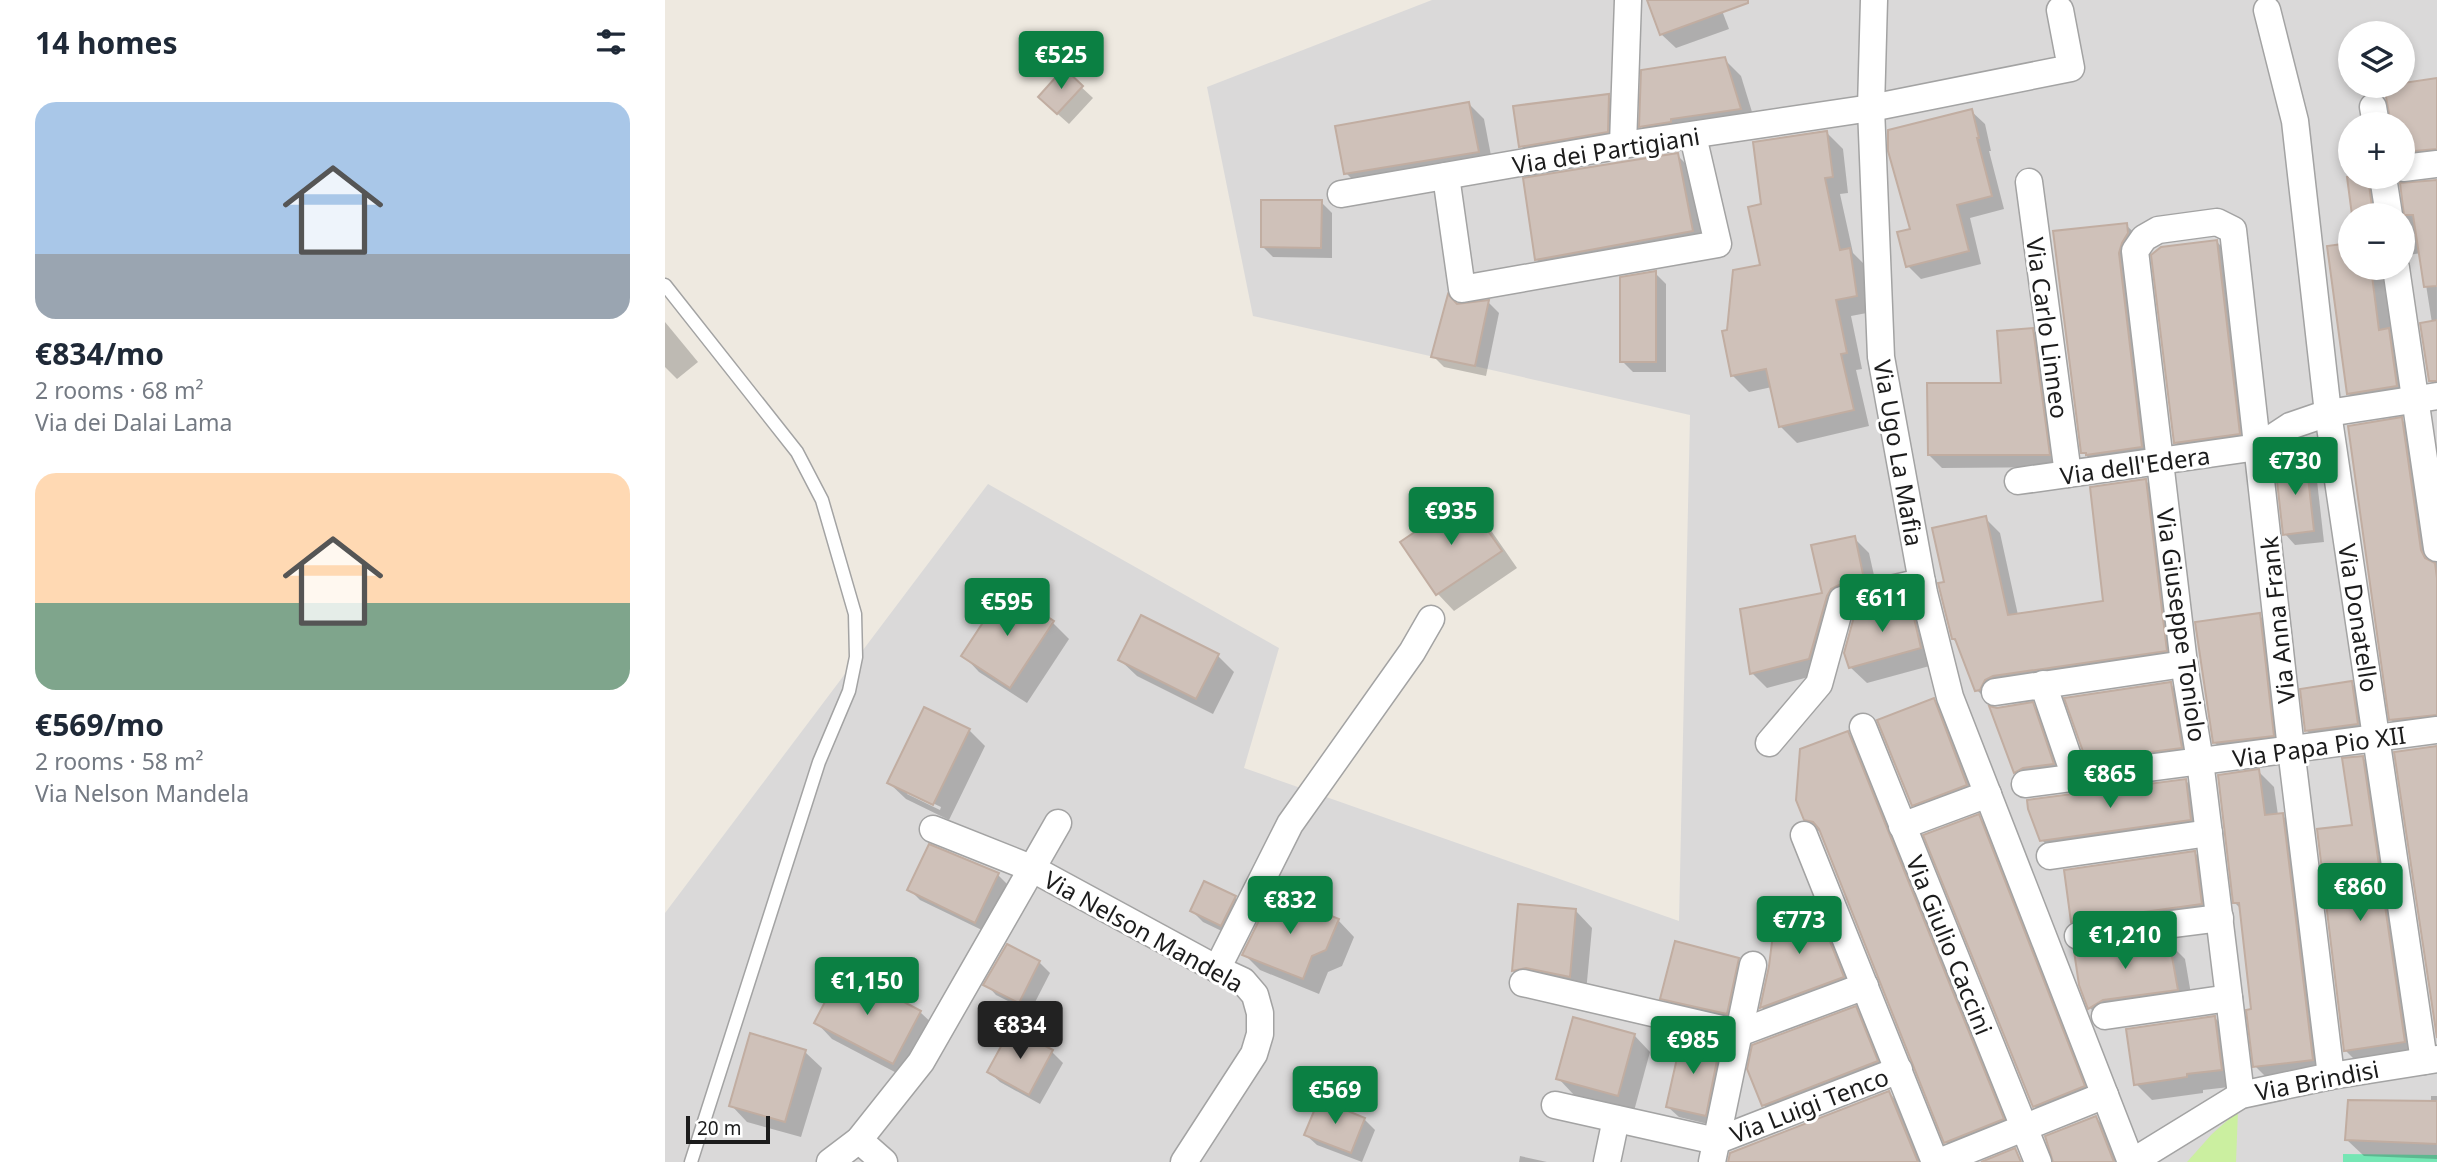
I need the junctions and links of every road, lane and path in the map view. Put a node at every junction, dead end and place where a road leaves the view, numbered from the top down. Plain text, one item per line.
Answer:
1 (1628, 0) edge
2 (1874, 0) edge
3 (2060, 9) dead end
4 (2267, 10) dead end
5 (1871, 108) junction
6 (1693, 136) junction
7 (1623, 145) junction
8 (2437, 164) edge
9 (2415, 166) edge
10 (1446, 176) junction
11 (2029, 182) dead end
12 (1341, 194) dead end
13 (2135, 251) joint
14 (2399, 280) edge
15 (665, 285) edge
16 (2426, 398) edge
17 (2328, 413) junction
18 (2258, 447) junction
19 (2160, 462) junction
20 (2068, 474) junction
21 (2018, 481) dead end
22 (2437, 548) edge
23 (1922, 582) junction
24 (1431, 619) dead end
25 (2184, 664) junction
26 (2043, 684) junction
27 (1995, 692) dead end
28 (1863, 727) dead end
29 (2437, 730) edge
30 (2377, 737) junction
31 (1769, 743) dead end
32 (2291, 749) junction
33 (2200, 761) junction
34 (2075, 777) junction
35 (2025, 784) dead end
36 (1988, 794) junction
37 (1058, 823) dead end
38 (1902, 826) junction
39 (933, 829) dead end
40 (2209, 833) junction
41 (1804, 835) dead end
42 (2050, 856) dead end
43 (1031, 868) junction
44 (2220, 918) junction
45 (2078, 936) dead end
46 (1753, 965) dead end
47 (1217, 969) junction
48 (1523, 983) dead end
49 (1865, 986) junction
50 (2229, 998) junction
51 (2105, 1016) dead end
52 (1739, 1033) junction
53 (2431, 1060) edge
54 (1899, 1070) junction
55 (2331, 1076) junction
56 (2105, 1095) junction
57 (2241, 1096) junction
58 (1555, 1105) dead end
59 (1616, 1119) junction
60 (2023, 1128) junction
61 (859, 1140) junction
62 (1714, 1152) edge
63 (691, 1162) edge
64 (830, 1162) edge
65 (884, 1162) edge
66 (1184, 1162) edge
67 (1607, 1162) edge
68 (1937, 1162) edge
69 (2038, 1162) edge
70 (2131, 1162) edge

1 - 7 street
2 - 5 street, Via Ugo La Mafia
3 - 5 street, Via dei Partigiani
4 - 17 street, Via Donatello
5 - 6 street, Via dei Partigiani
5 - 23 street, Via Ugo La Mafia
6 - 7 street, Via dei Partigiani
6 - 10 street
7 - 10 street, Via dei Partigiani
8 - 9 street
10 - 12 street, Via dei Partigiani
11 - 20 street, Via Carlo Linneo
13 - 18 street, Via Anna Frank
13 - 19 street, Via Giuseppe Toniolo
14 - 16 street
15 - 63 lane
16 - 17 street, Via dell'Edera
16 - 22 street
17 - 18 street, Via dell'Edera
17 - 30 street, Via Donatello
18 - 19 street, Via dell'Edera
18 - 32 street, Via Anna Frank
19 - 20 street, Via dell'Edera
19 - 25 street, Via Giuseppe Toniolo
20 - 21 street, Via dell'Edera
23 - 31 street
23 - 36 street, Via Ugo La Mafia
24 - 47 street
25 - 26 street
25 - 33 street, Via Giuseppe Toniolo
26 - 27 street
26 - 34 street
28 - 38 street, Via Giulio Caccini
29 - 30 street, Via Papa Pio XII
30 - 32 street, Via Papa Pio XII
30 - 53 street, Via Donatello
32 - 33 street, Via Papa Pio XII
32 - 55 street, Via Anna Frank
33 - 34 street, Via Papa Pio XII
33 - 40 street, Via Giuseppe Toniolo
34 - 35 street, Via Papa Pio XII
36 - 38 street
36 - 56 street, Via Ugo La Mafia
37 - 43 street
38 - 60 street, Via Giulio Caccini
39 - 43 street, Via Nelson Mandela
40 - 42 street
40 - 44 street, Via Giuseppe Toniolo
41 - 49 street
43 - 47 street, Via Nelson Mandela
43 - 61 street
44 - 45 street
44 - 50 street, Via Giuseppe Toniolo
46 - 52 street
47 - 66 street, Via Nelson Mandela
48 - 52 street
49 - 52 street
49 - 54 street
50 - 51 street
50 - 57 street, Via Giuseppe Toniolo
52 - 62 street
53 - 55 street, Via Brindisi
54 - 62 street, Via Luigi Tenco
54 - 68 street
55 - 57 street, Via Brindisi
56 - 60 street
56 - 70 street, Via Ugo La Mafia
57 - 70 street, Via Brindisi
58 - 59 street, Via Luigi Tenco
59 - 62 street, Via Luigi Tenco
59 - 67 street
60 - 68 street
60 - 69 street, Via Giulio Caccini
61 - 64 street
61 - 65 street

